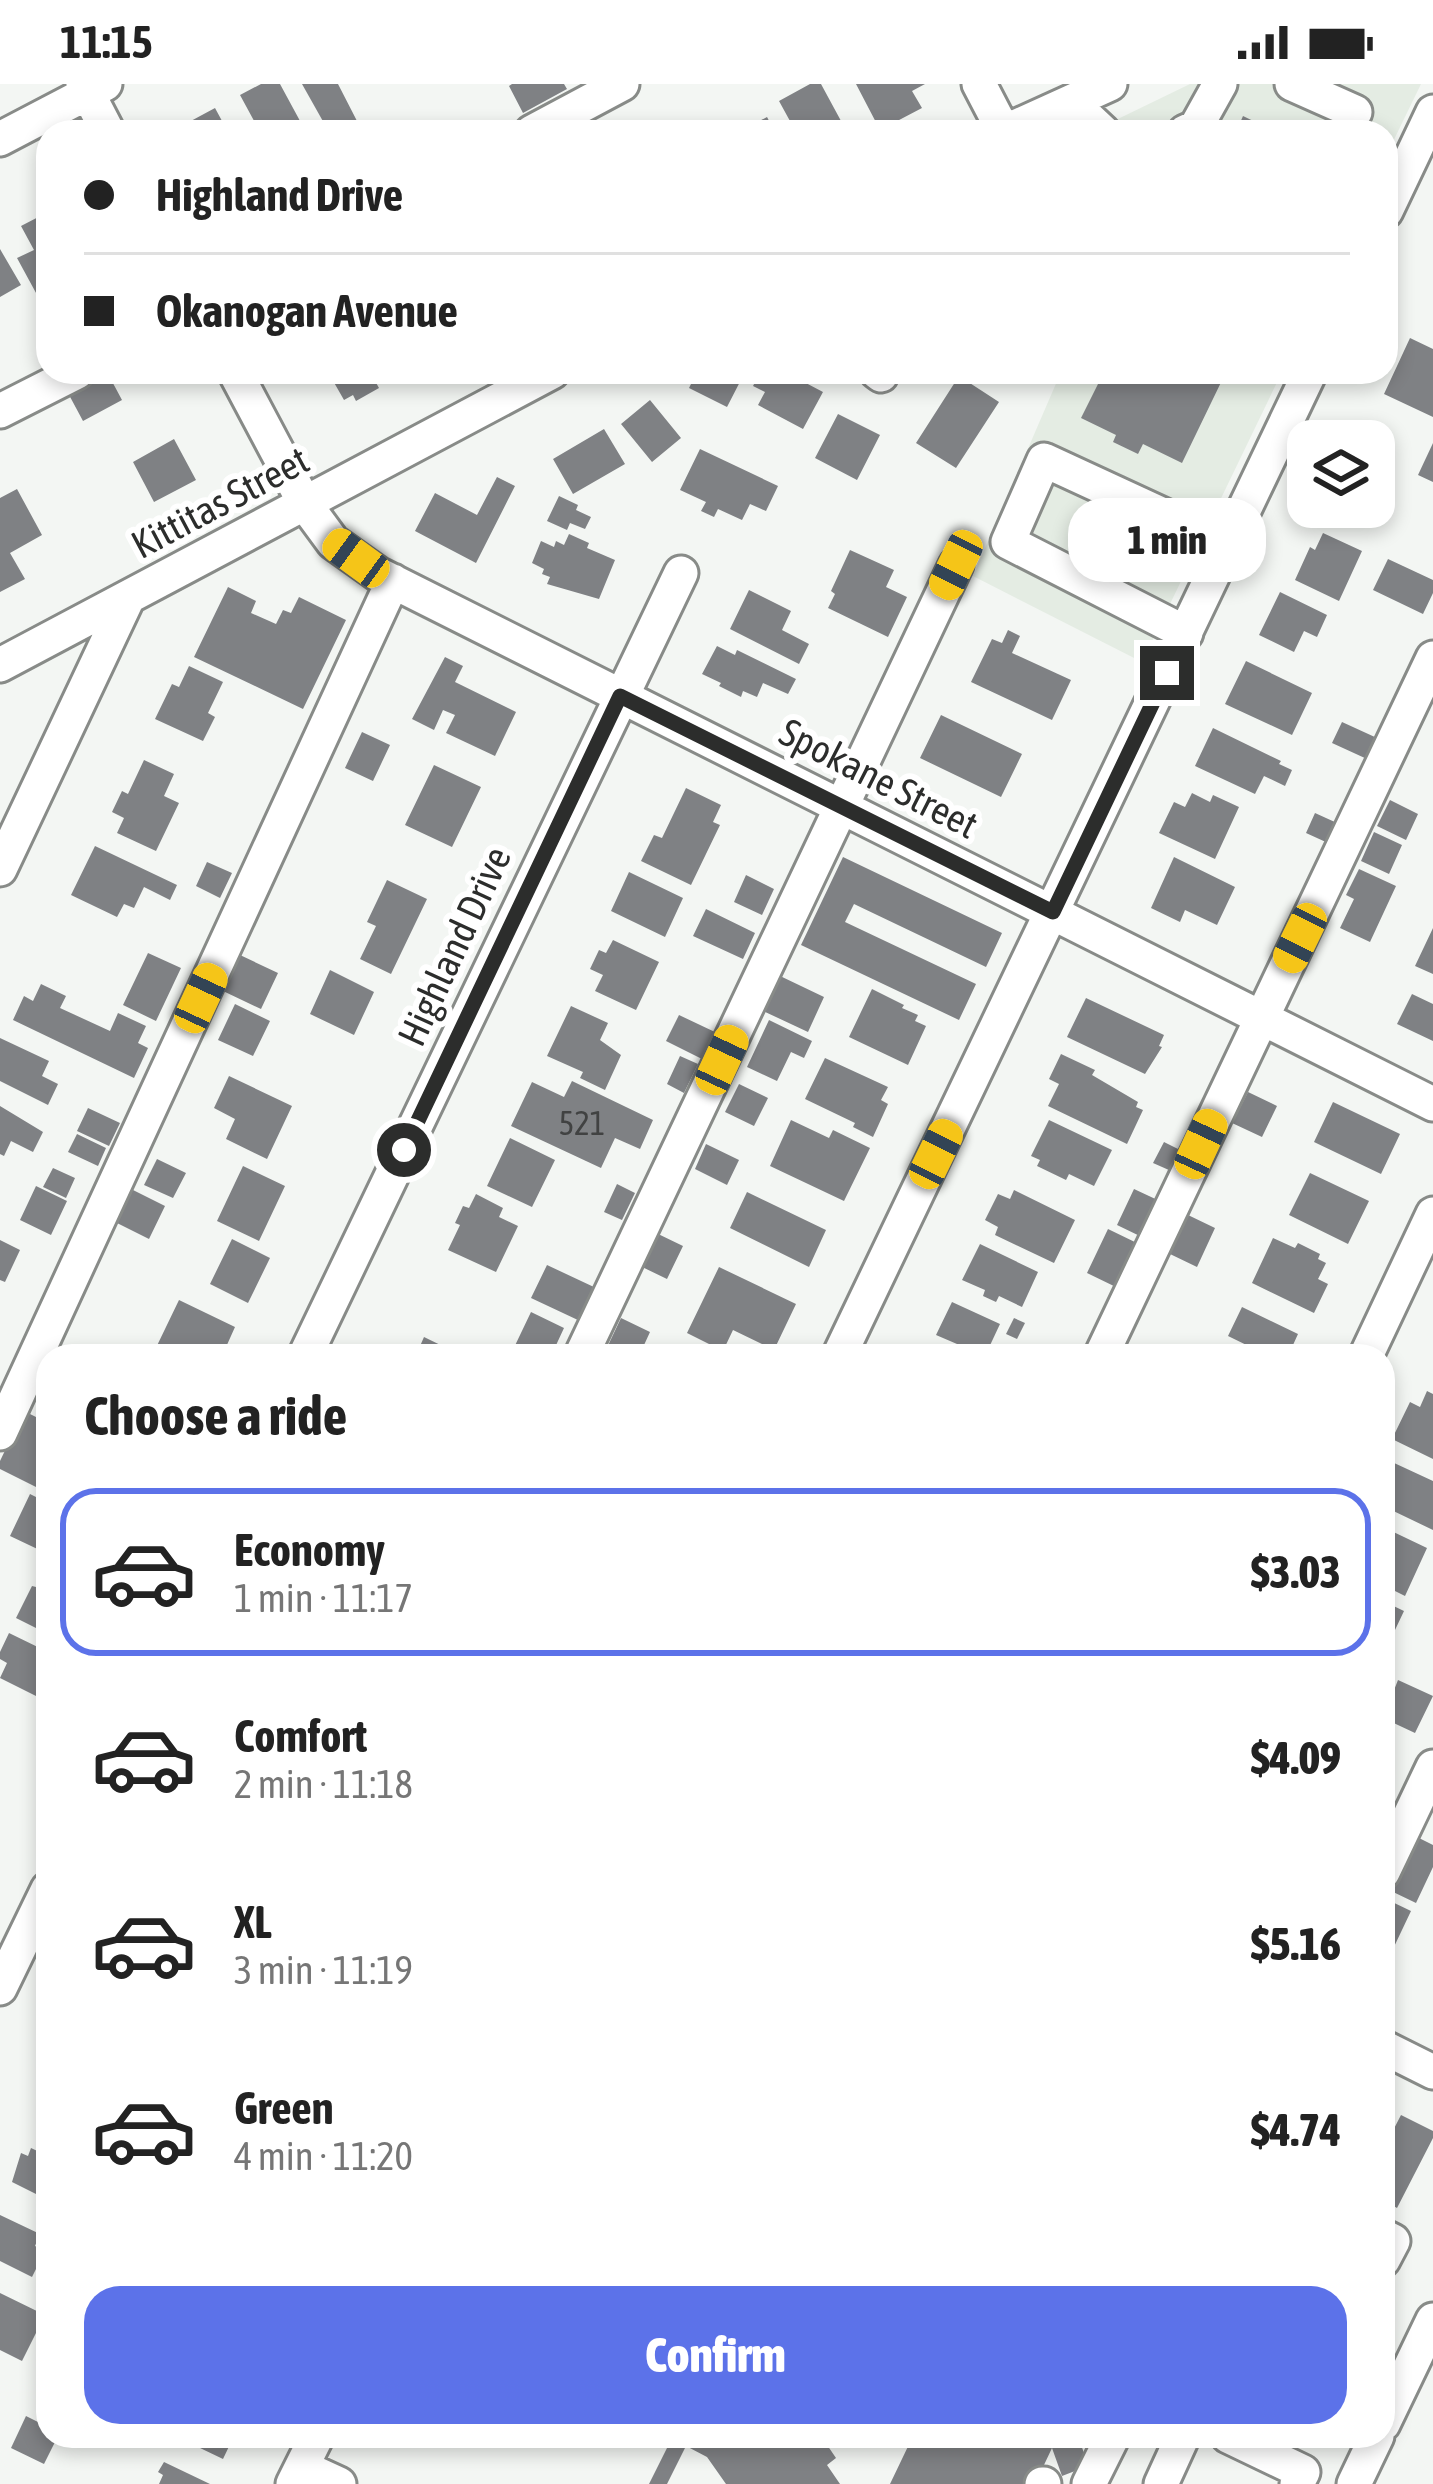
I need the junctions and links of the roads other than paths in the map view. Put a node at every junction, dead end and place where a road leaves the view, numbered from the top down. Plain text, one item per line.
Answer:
1 (622, 84) edge
2 (979, 84) edge
3 (1110, 84) edge
4 (1292, 84) edge
5 (1226, 85) edge
6 (92, 87) edge
7 (1071, 102) junction
8 (1355, 112) dead end
9 (1433, 112) edge
10 (104, 120) edge
11 (554, 120) edge
12 (998, 120) edge
13 (1031, 120) edge
14 (1090, 120) edge
15 (1201, 120) edge
16 (0, 139) edge
17 (1398, 186) edge
18 (53, 384) edge
19 (241, 384) edge
20 (530, 384) edge
21 (1304, 384) edge
22 (0, 411) edge
23 (305, 504) junction
24 (1228, 544) junction
25 (956, 565) dead end
26 (681, 573) dead end
27 (393, 581) junction
28 (127, 600) junction
29 (1186, 633) junction
30 (1433, 658) edge
31 (0, 665) edge
32 (620, 696) junction
33 (842, 806) junction
34 (0, 869) edge
35 (1053, 912) junction
36 (1261, 1017) junction
37 (1433, 1104) edge
38 (1433, 1214) edge
39 (39, 1344) edge
40 (311, 1344) edge
41 (587, 1344) edge
42 (845, 1344) edge
43 (1107, 1344) edge
44 (1372, 1344) edge
45 (26, 1371) edge
46 (0, 1433) edge
47 (1433, 1767) edge
48 (1395, 1847) edge
49 (36, 1914) edge
50 (0, 1988) edge
51 (1395, 2053) edge
52 (1433, 2072) edge
53 (1433, 2320) edge
54 (1395, 2399) edge
55 (1107, 2448) edge
56 (1178, 2448) edge
57 (1253, 2448) edge
58 (1371, 2448) edge
59 (304, 2462) edge
60 (339, 2484) edge
61 (1089, 2484) edge
62 (1161, 2484) edge
63 (1297, 2484) edge
64 (1354, 2484) edge

1 - 11 street
2 - 12 street
3 - 7 street
4 - 8 street
5 - 15 street
6 - 10 street
6 - 16 street
7 - 13 street
7 - 14 street
9 - 17 street
18 - 22 street
19 - 23 street, Spokane Street
20 - 23 street, Kittitas Street
21 - 24 street
23 - 27 street, Spokane Street
23 - 28 street, Kittitas Street
24 - 29 street
24 - 29 street
25 - 33 street
26 - 32 street, Highland Drive
27 - 32 street, Spokane Street
27 - 39 street
28 - 31 street
28 - 34 street, Kittitas Street
29 - 35 street
30 - 36 street
32 - 33 street, Spokane Street
32 - 40 street, Highland Drive
33 - 35 street, Spokane Street
33 - 41 street
35 - 36 street, Spokane Street
35 - 42 street
36 - 37 street, Spokane Street
36 - 43 street
38 - 44 street
45 - 46 street
47 - 48 street
49 - 50 street
51 - 52 street
53 - 54 street
55 - 61 street
56 - 62 street
57 - 63 street
58 - 64 street
59 - 60 street

